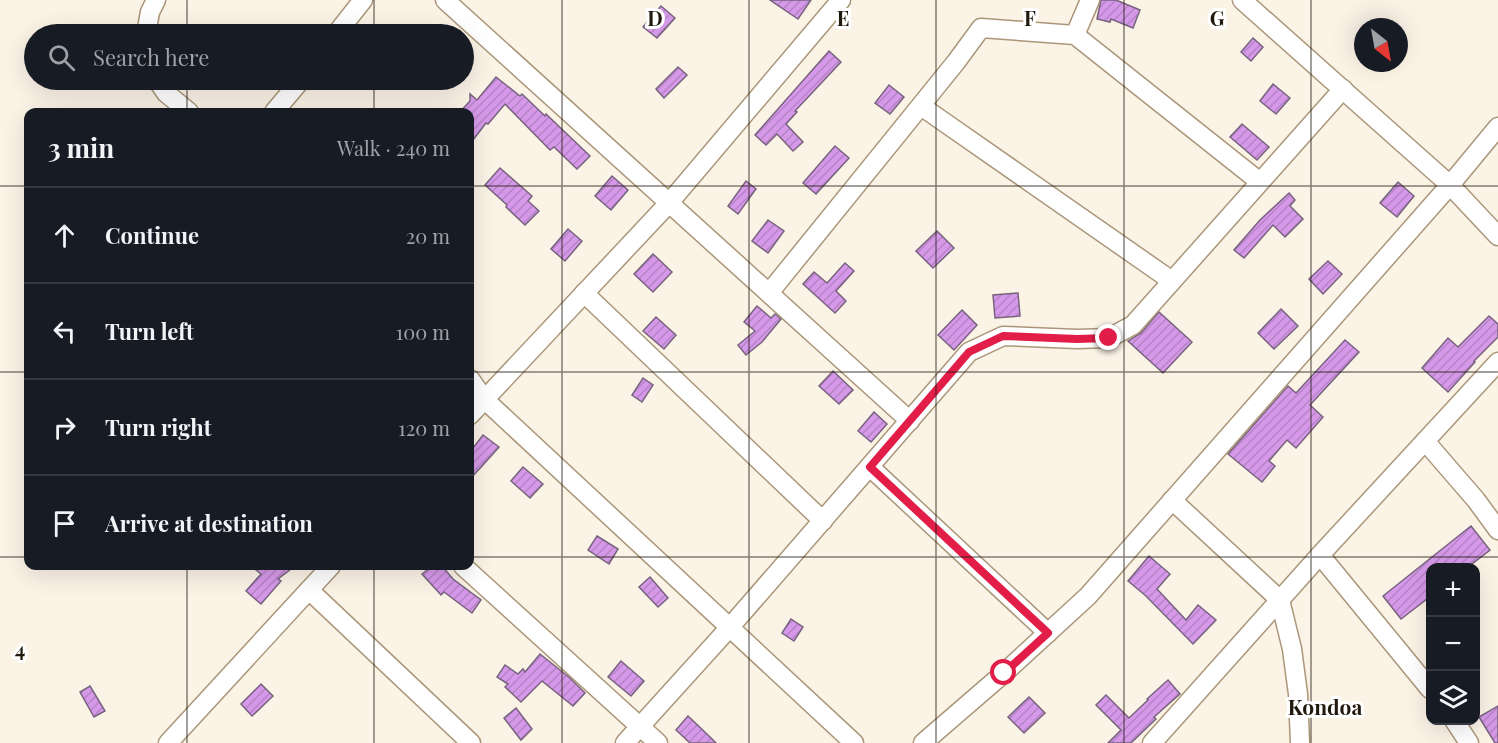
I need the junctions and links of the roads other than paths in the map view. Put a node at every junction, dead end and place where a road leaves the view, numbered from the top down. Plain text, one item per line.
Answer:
1 (156, 0) edge
2 (363, 0) edge
3 (445, 0) edge
4 (841, 0) edge
5 (1090, 0) edge
6 (1242, 0) edge
7 (148, 24) edge
8 (344, 24) edge
9 (471, 24) edge
10 (474, 26) edge
11 (1075, 36) junction
12 (1342, 89) junction
13 (164, 90) edge
14 (292, 90) edge
15 (921, 106) junction
16 (184, 108) edge
17 (277, 108) edge
18 (1498, 127) edge
19 (1260, 182) junction
20 (1450, 185) junction
21 (669, 203) junction
22 (1498, 236) edge
23 (1172, 281) junction
24 (584, 293) junction
25 (769, 293) junction
26 (1498, 362) edge
27 (474, 385) edge
28 (484, 399) junction
29 (474, 410) edge
30 (910, 421) junction
31 (1425, 441) junction
32 (870, 467) junction
33 (1172, 500) junction
34 (823, 521) junction
35 (1498, 530) edge
36 (1320, 555) junction
37 (327, 570) edge
38 (467, 570) edge
39 (309, 590) junction
40 (1280, 600) junction
41 (730, 627) junction
42 (1048, 633) junction
43 (1426, 683) edge
44 (1457, 725) edge
45 (640, 726) junction
46 (168, 743) edge
47 (471, 743) edge
48 (625, 743) edge
49 (658, 743) edge
50 (854, 743) edge
51 (923, 743) edge
52 (1152, 743) edge
53 (1300, 743) edge
54 (1470, 743) edge

1 - 7 street
2 - 8 street
3 - 9 street
4 - 21 street
5 - 11 street
6 - 12 street
10 - 21 street
11 - 15 street
11 - 19 street
12 - 19 street
12 - 20 street
13 - 16 street
14 - 17 street
15 - 23 street
15 - 25 street
18 - 20 street
19 - 23 street
20 - 22 street
20 - 33 street
21 - 24 street
21 - 25 street
23 - 30 street
24 - 28 street
24 - 34 street
25 - 30 street
26 - 31 street
27 - 28 street
28 - 29 street
28 - 41 street
30 - 32 street
31 - 35 street
31 - 36 street
32 - 34 street
32 - 42 street
33 - 40 street
33 - 42 street
34 - 41 street
36 - 40 street
36 - 43 street
37 - 39 street
38 - 45 street
39 - 46 street
39 - 47 street
40 - 52 street
40 - 53 street
41 - 45 street
41 - 50 street
42 - 51 street
44 - 54 street
45 - 48 street
45 - 49 street

